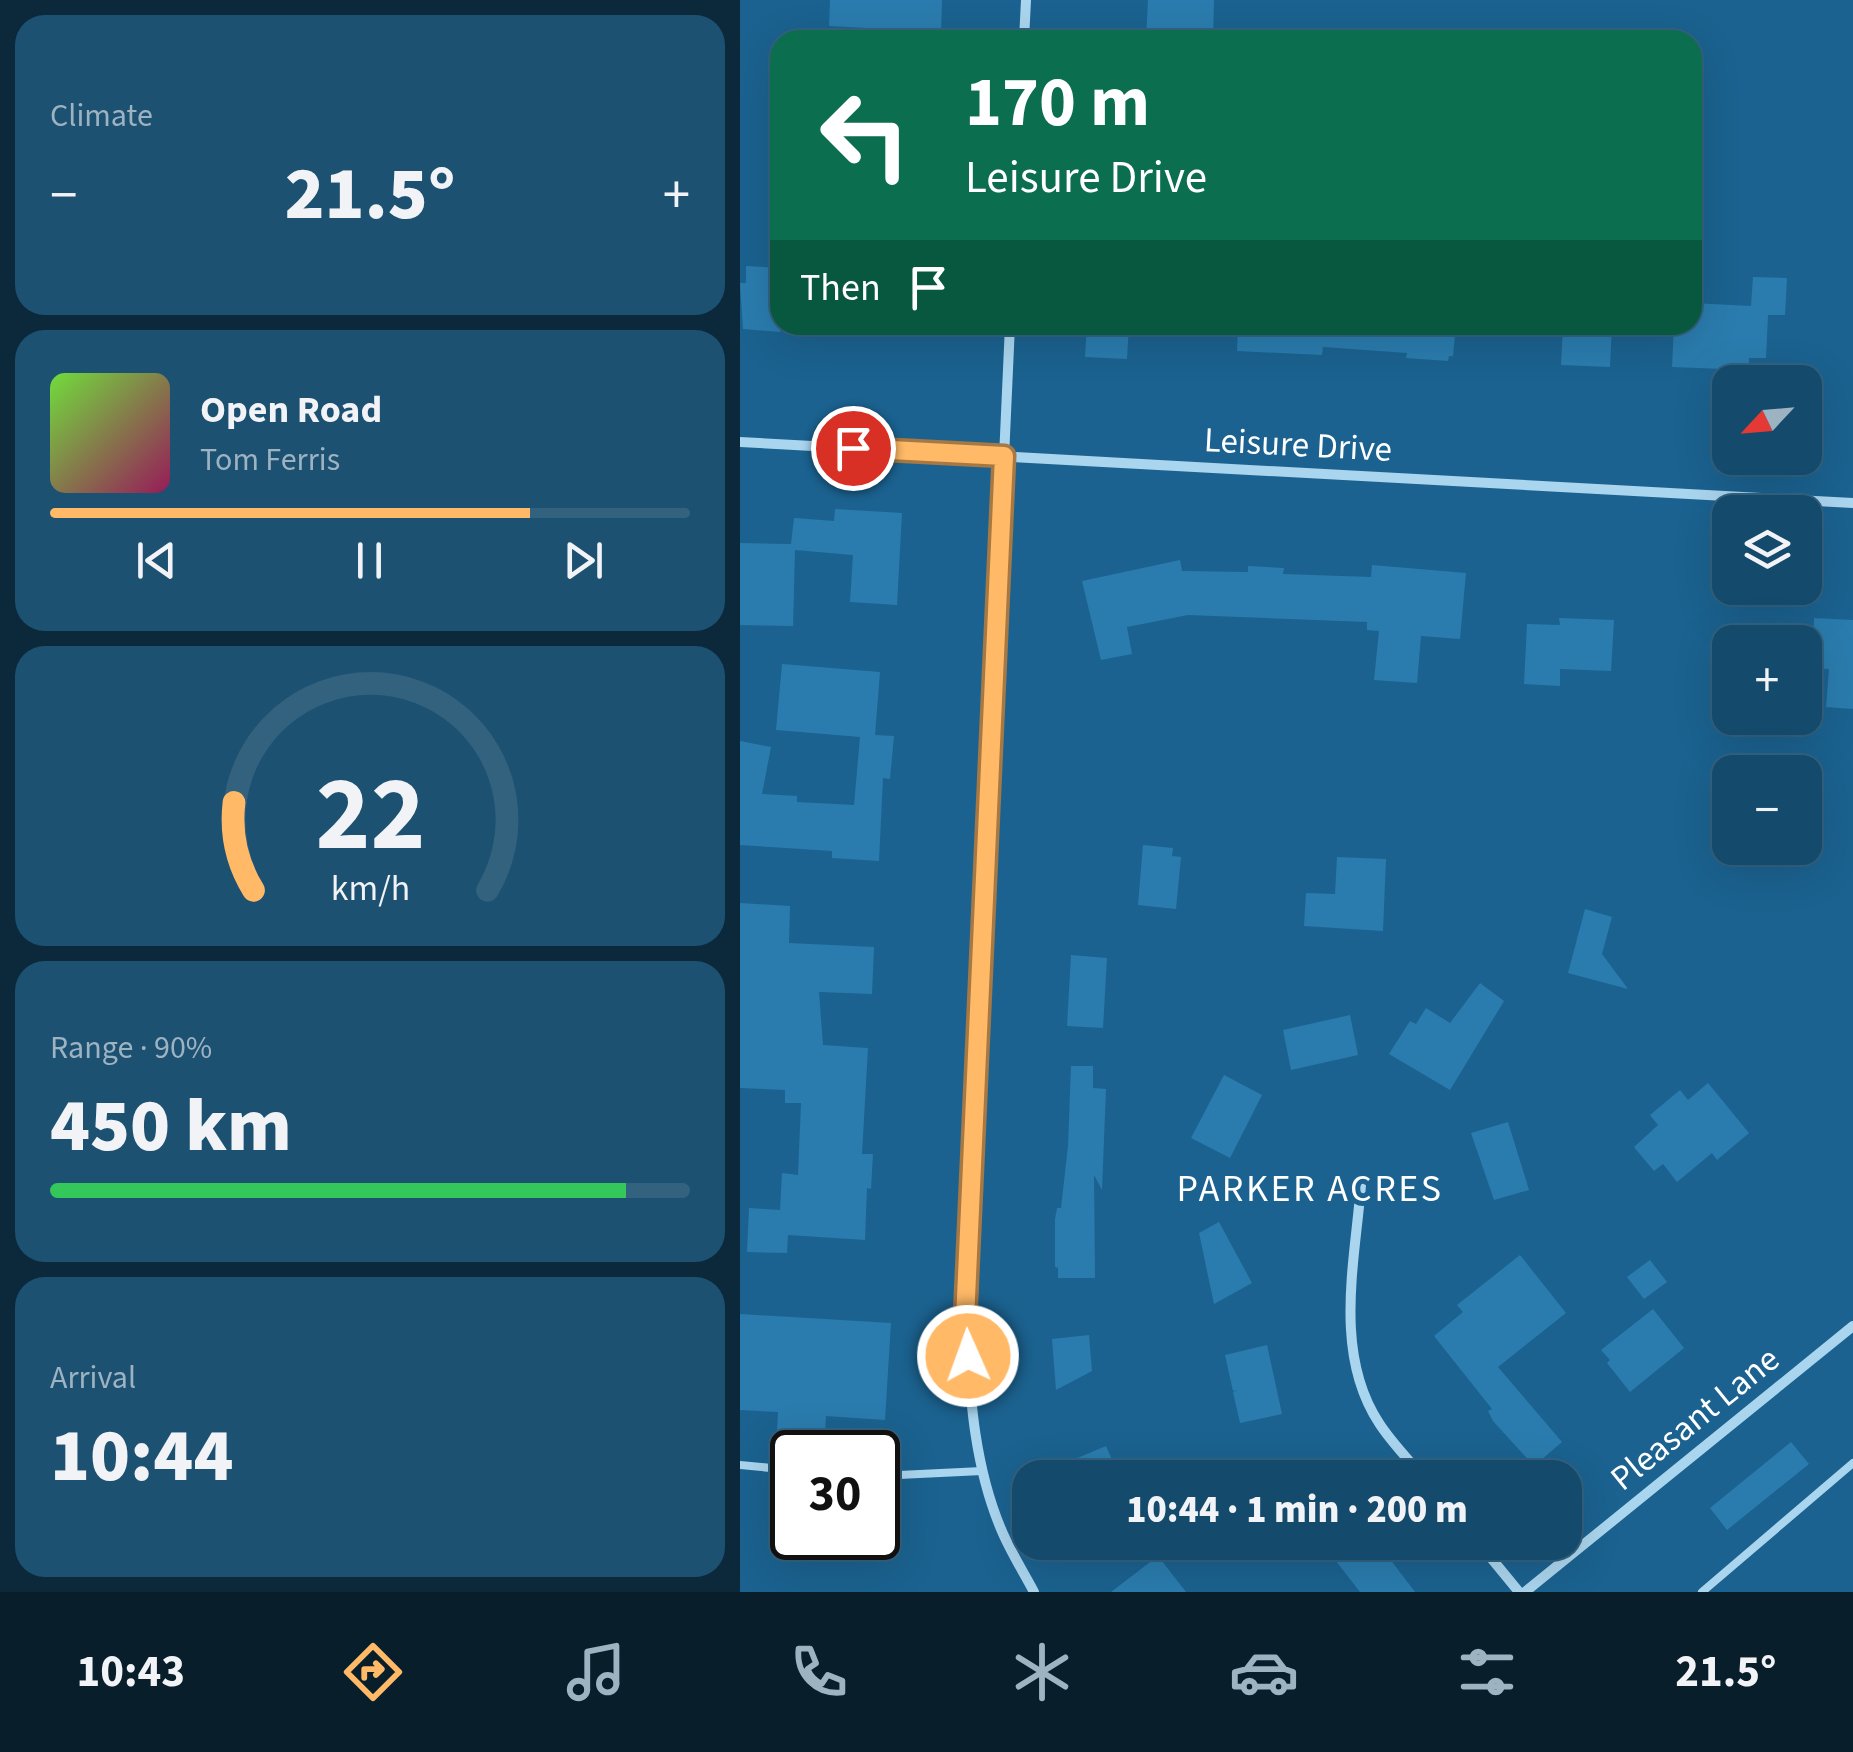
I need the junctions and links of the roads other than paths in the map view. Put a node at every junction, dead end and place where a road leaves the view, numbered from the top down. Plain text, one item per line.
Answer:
1 (1026, 0) edge
2 (1024, 30) edge
3 (1010, 335) edge
4 (740, 442) edge
5 (1004, 456) junction
6 (1853, 503) edge
7 (1361, 1185) dead end
8 (1853, 1326) edge
9 (1409, 1460) edge
10 (1853, 1463) edge
11 (740, 1465) edge
12 (770, 1468) edge
13 (982, 1471) junction
14 (900, 1475) edge
15 (1494, 1560) edge
16 (1034, 1592) edge
17 (1522, 1592) edge
18 (1702, 1592) edge

1 - 2 street
3 - 5 street
4 - 5 street, Leisure Drive
5 - 6 street, Leisure Drive
5 - 13 street
7 - 9 street
8 - 17 street, Pleasant Lane
10 - 18 lane
11 - 12 lane
13 - 14 lane
13 - 16 street
15 - 17 street

